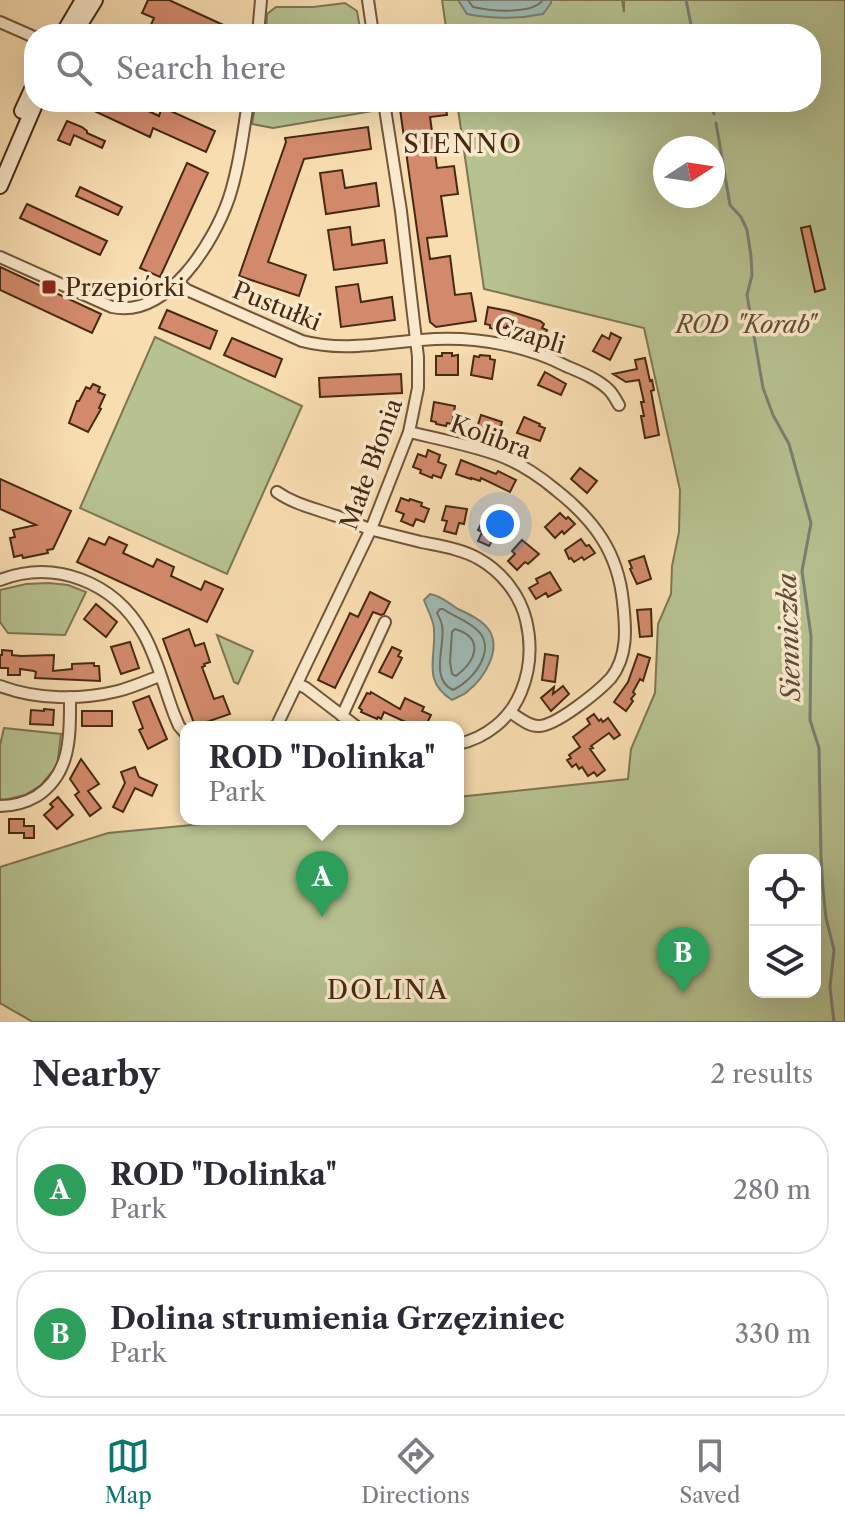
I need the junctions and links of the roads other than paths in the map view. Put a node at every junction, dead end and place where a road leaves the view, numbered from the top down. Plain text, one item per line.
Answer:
1 (83, 0) edge
2 (95, 0) edge
3 (261, 0) edge
4 (368, 0) edge
5 (0, 22) edge
6 (69, 24) edge
7 (80, 24) edge
8 (259, 24) edge
9 (372, 24) edge
10 (24, 33) edge
11 (24, 108) edge
12 (32, 112) edge
13 (246, 112) edge
14 (386, 112) edge
15 (0, 163) edge
16 (0, 186) edge
17 (0, 257) edge
18 (177, 282) junction
19 (416, 340) junction
20 (619, 405) dead end
21 (409, 432) junction
22 (277, 492) dead end
23 (371, 529) junction
24 (0, 580) edge
25 (385, 622) dead end
26 (160, 676) junction
27 (298, 684) junction
28 (0, 686) edge
29 (70, 697) junction
30 (510, 712) junction
31 (342, 716) junction
32 (279, 721) edge
33 (349, 721) edge
34 (180, 727) edge
35 (464, 742) edge
36 (0, 806) edge

1 - 6 street
2 - 7 street
3 - 8 street
4 - 9 street
5 - 10 street
11 - 15 street
12 - 16 street
13 - 18 street
14 - 19 street, Małe Błonia
17 - 18 street
18 - 19 street, Pustułki
19 - 20 street, Czapli
19 - 21 street, Małe Błonia
21 - 23 street, Małe Błonia
21 - 30 street, Kolibra
22 - 23 street
23 - 27 street, Małe Błonia
23 - 30 street
24 - 26 street
25 - 31 street
26 - 29 street
26 - 34 street
27 - 31 street
27 - 32 street, Małe Błonia
28 - 29 street
29 - 36 street
30 - 35 street
31 - 33 street

